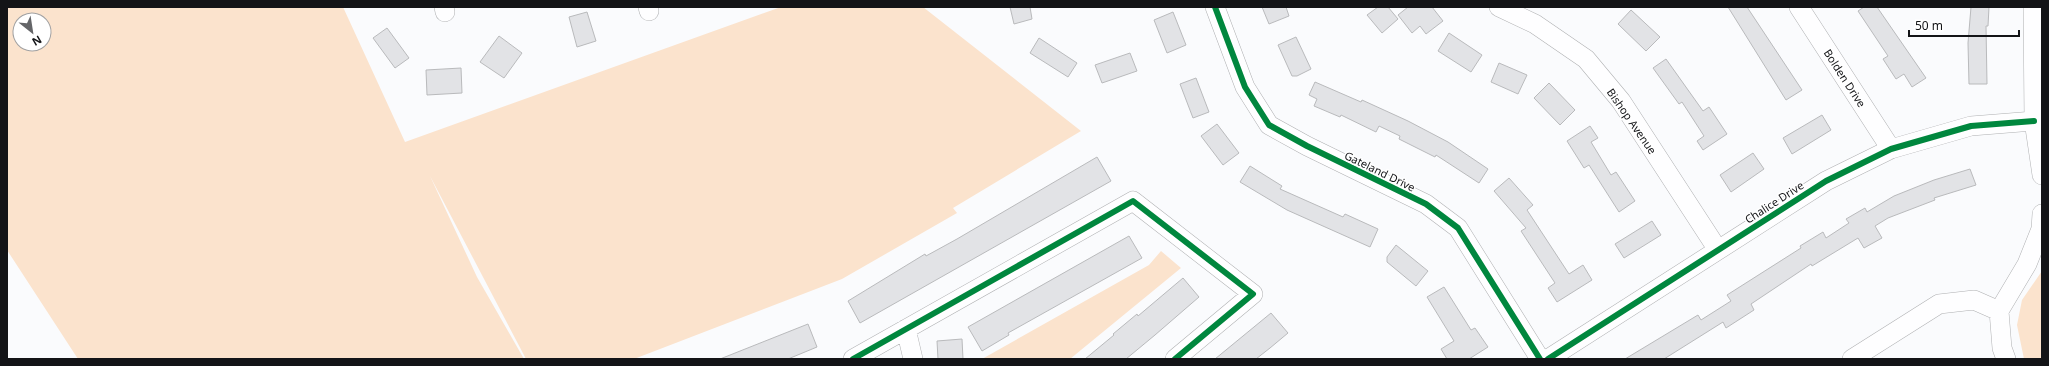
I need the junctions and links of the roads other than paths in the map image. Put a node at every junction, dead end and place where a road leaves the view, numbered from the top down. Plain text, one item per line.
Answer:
1 (1215, 7) edge
2 (1499, 7) edge
3 (1799, 7) edge
4 (2033, 7) edge
5 (2034, 121) junction
6 (1891, 149) junction
7 (2042, 175) edge
8 (2042, 214) edge
9 (1718, 250) junction
10 (1999, 311) junction
11 (906, 329) junction
12 (854, 359) edge
13 (912, 359) edge
14 (1175, 359) edge
15 (1540, 359) edge
16 (1548, 359) edge
17 (1852, 359) edge
18 (2006, 359) edge

1 - 15 street, Gateland Drive
2 - 9 street, Bishop Avenue
3 - 6 street, Bolden Drive
4 - 5 street
5 - 6 street, Chalice Drive
5 - 7 street
6 - 9 street, Chalice Drive
8 - 10 street
9 - 16 street, Chalice Drive
10 - 17 street
10 - 18 street
11 - 12 street
11 - 13 street
11 - 14 street

